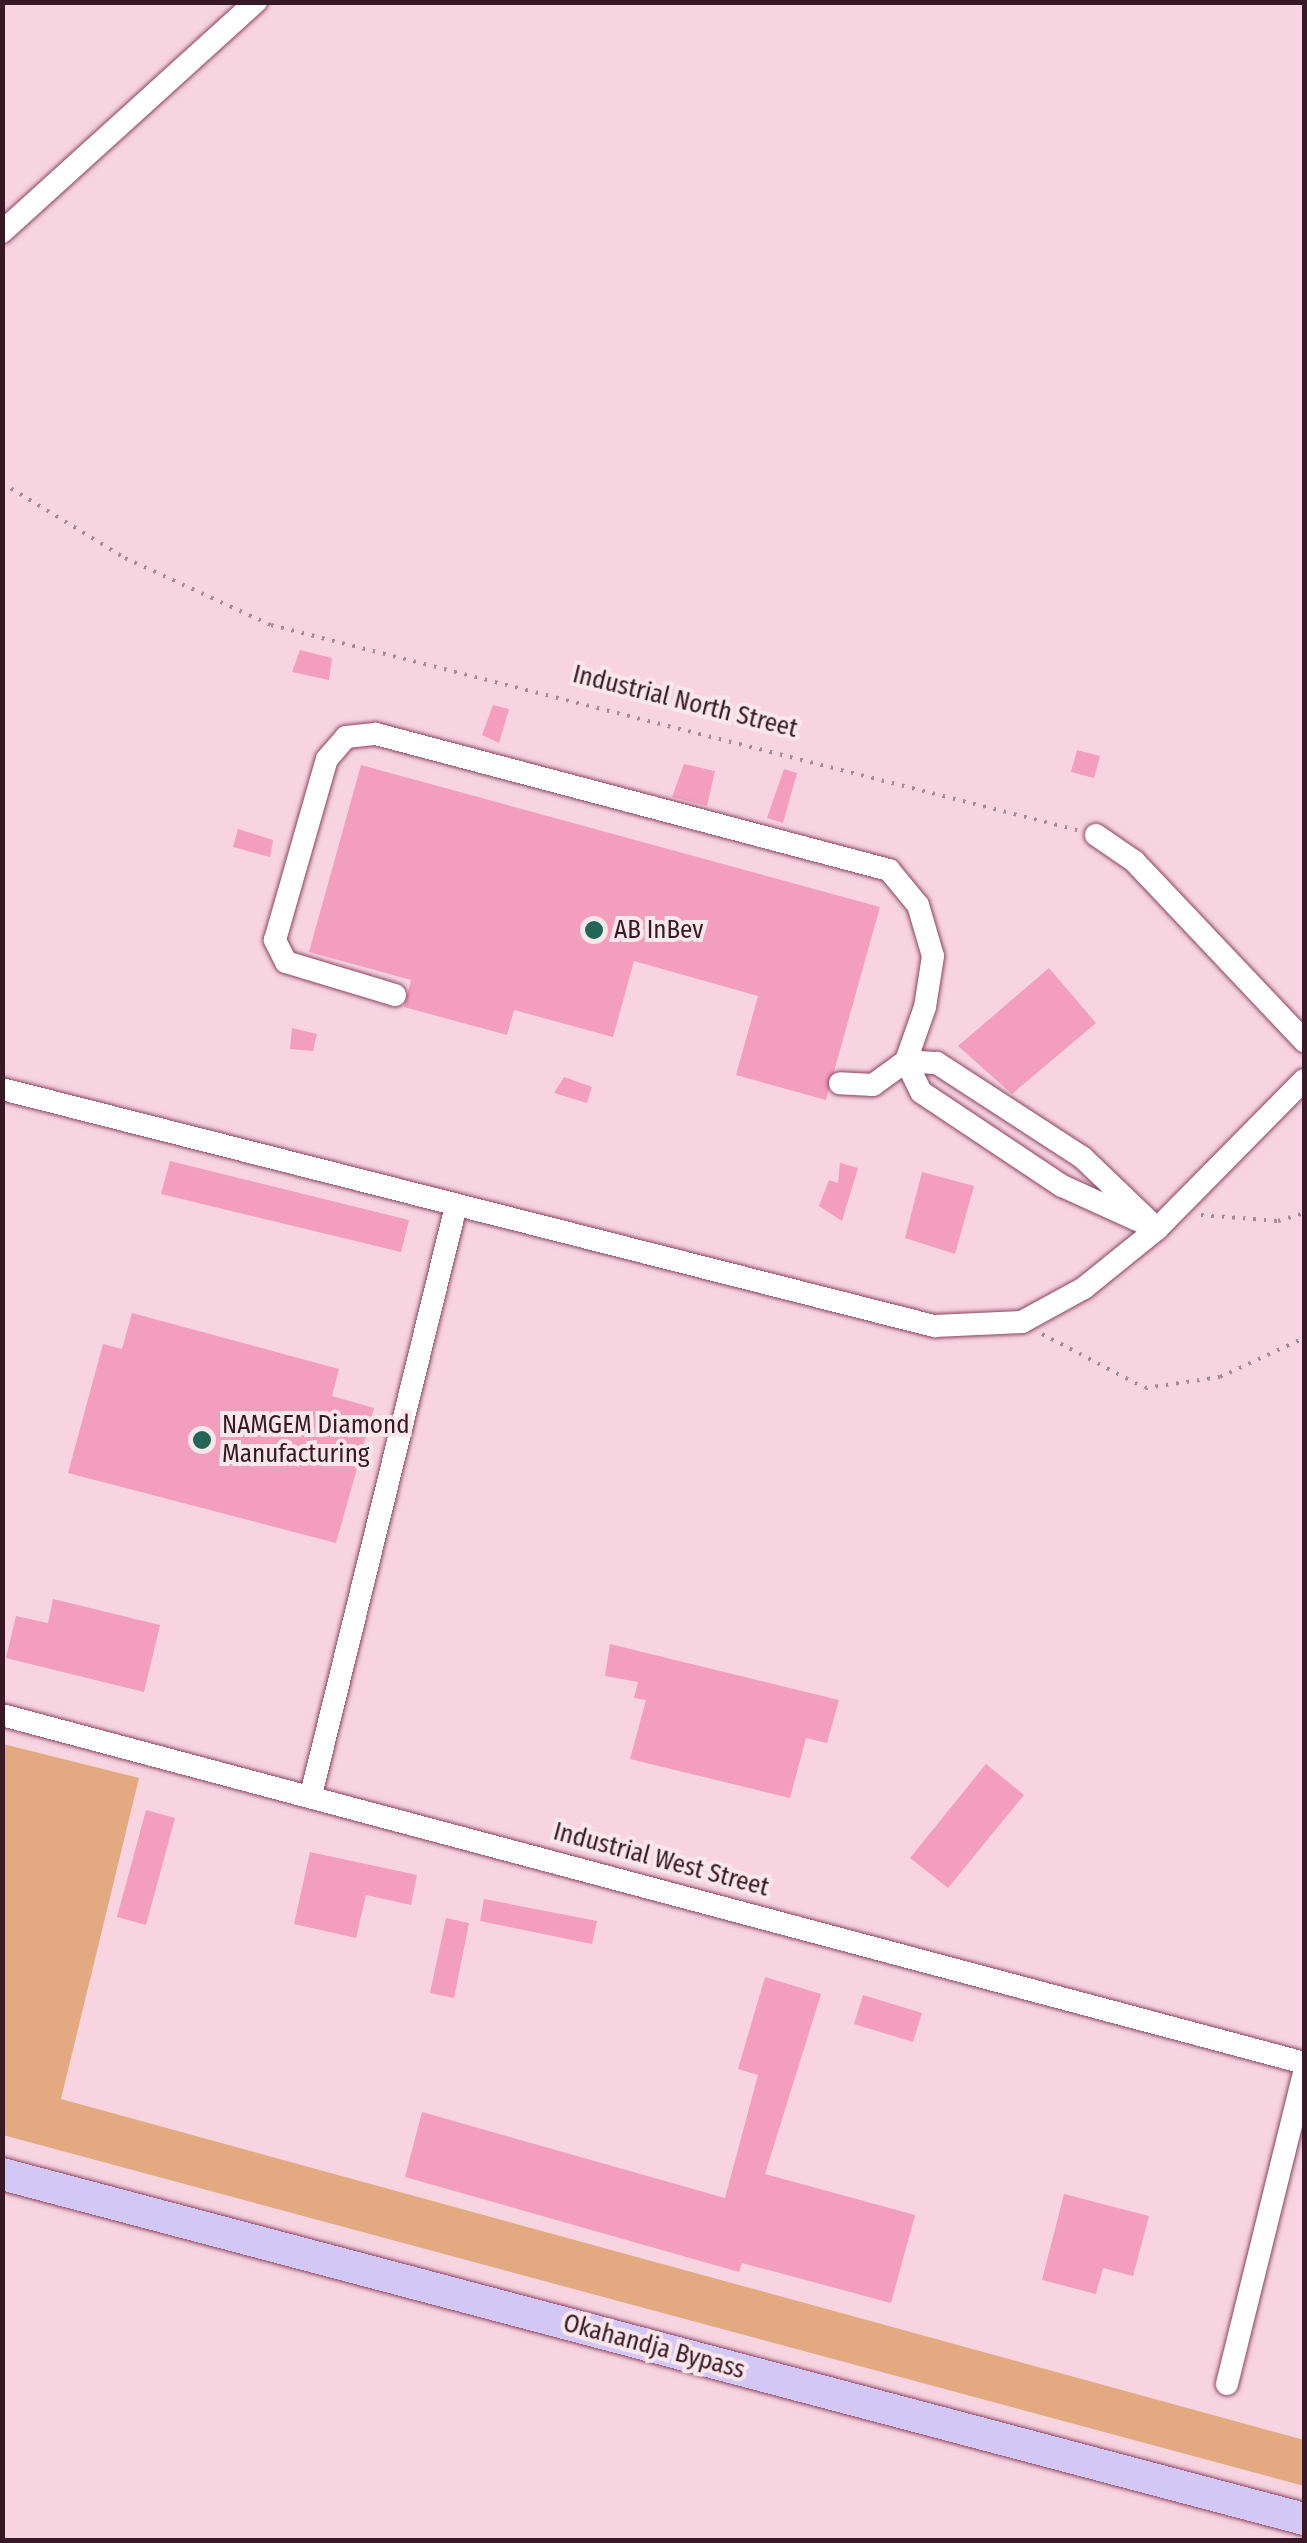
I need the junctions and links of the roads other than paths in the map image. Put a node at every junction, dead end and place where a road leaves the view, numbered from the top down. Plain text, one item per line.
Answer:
1 (256, 2) edge
2 (2, 232) edge
3 (1096, 835) road end
4 (395, 995) dead end
5 (1304, 1042) edge
6 (906, 1061) junction
7 (1304, 1080) edge
8 (840, 1083) dead end
9 (2, 1089) edge
10 (455, 1210) junction
11 (1157, 1229) junction
12 (2, 1714) edge
13 (311, 1794) junction
14 (1304, 2063) edge
15 (1304, 2072) edge
16 (2, 2174) edge
17 (1227, 2384) dead end
18 (1304, 2519) edge

1 - 2 street
3 - 5 street
4 - 6 street
6 - 8 street
6 - 11 street
6 - 11 street
7 - 11 street
9 - 10 street
10 - 11 street
10 - 13 street
12 - 13 street, Industrial West Street
13 - 14 street, Industrial West Street
15 - 17 street
16 - 18 highway, Okahandja Bypass

